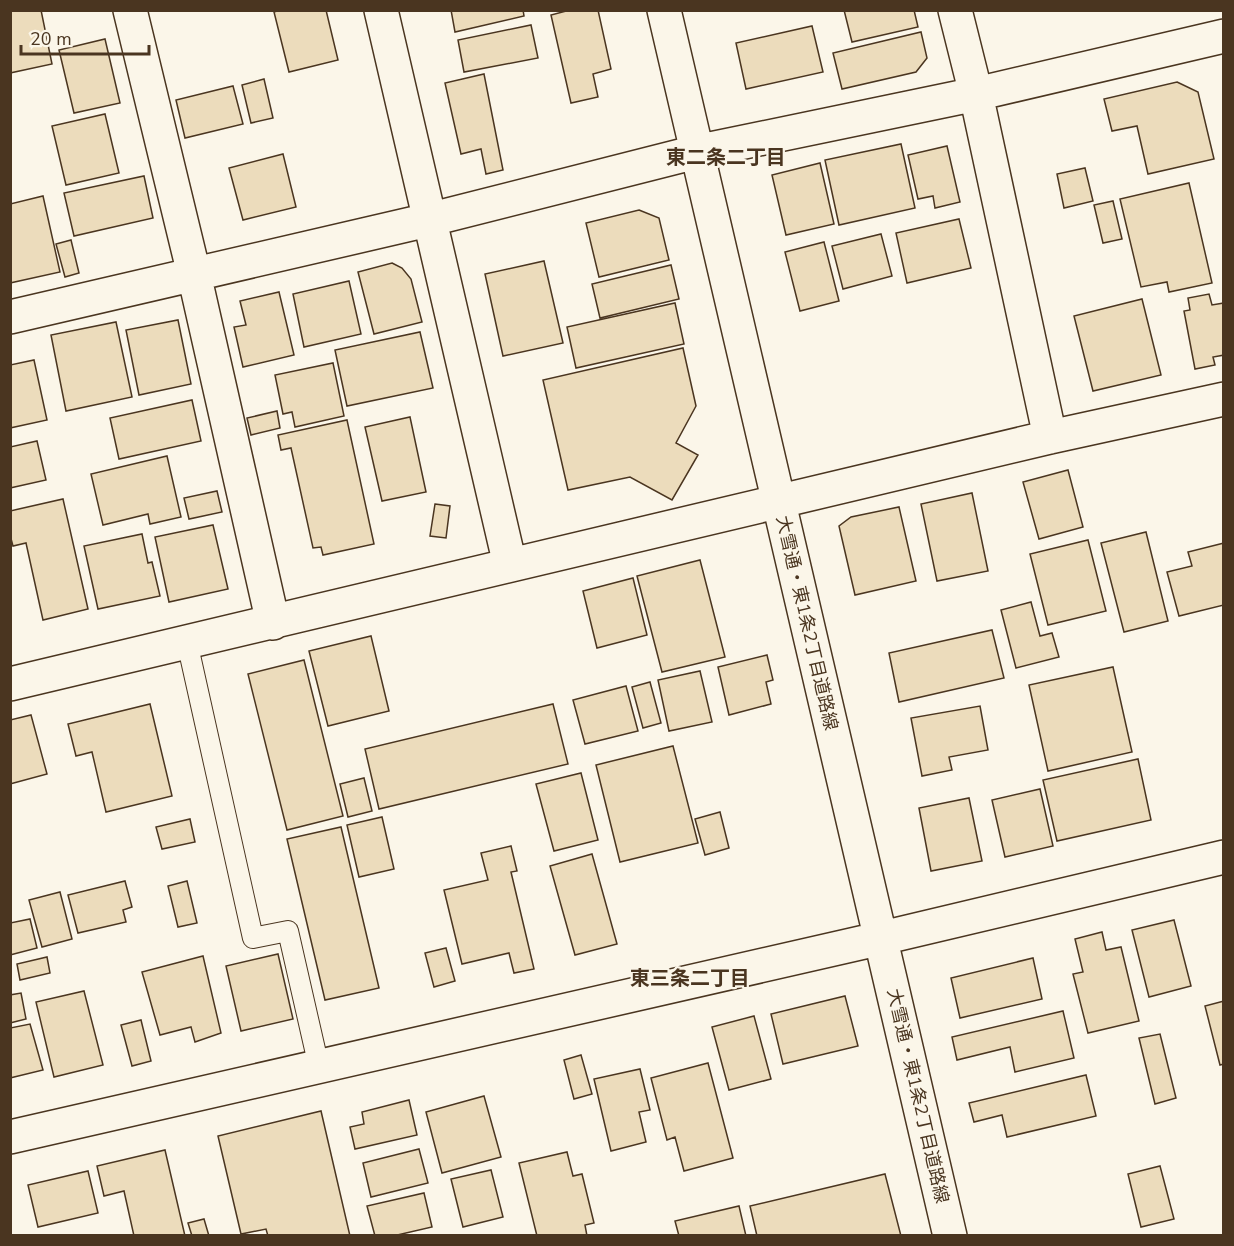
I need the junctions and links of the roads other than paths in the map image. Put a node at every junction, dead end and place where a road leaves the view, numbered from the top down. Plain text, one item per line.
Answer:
1 (130, 10) edge
2 (381, 10) edge
3 (664, 10) edge
4 (955, 10) edge
5 (1218, 10) edge
6 (1224, 35) edge
7 (976, 94) junction
8 (696, 152) junction
9 (428, 220) junction
10 (194, 274) junction
11 (10, 317) edge
12 (1224, 399) edge
13 (1050, 438) junction
14 (779, 502) junction
15 (510, 565) junction
16 (273, 623) junction
17 (187, 642) junction
18 (10, 684) edge
19 (1224, 857) edge
20 (882, 938) junction
21 (319, 1067) junction
22 (10, 1137) edge
23 (950, 1236) edge

1 - 10 street
2 - 9 street
3 - 8 street, 大雪通・東1条2丁目道路線
4 - 7 street
5 - 6 street
6 - 7 street
7 - 8 street
7 - 13 street
8 - 9 street
8 - 14 street, 大雪通・東1条2丁目道路線
9 - 10 street
9 - 15 street
10 - 11 street
10 - 16 street
12 - 13 street
13 - 14 street
14 - 15 street
14 - 20 street, 大雪通・東1条2丁目道路線
15 - 16 street
16 - 17 street
17 - 18 street
17 - 21 lane
19 - 20 street
20 - 21 street
20 - 23 street, 大雪通・東1条2丁目道路線
21 - 22 street

